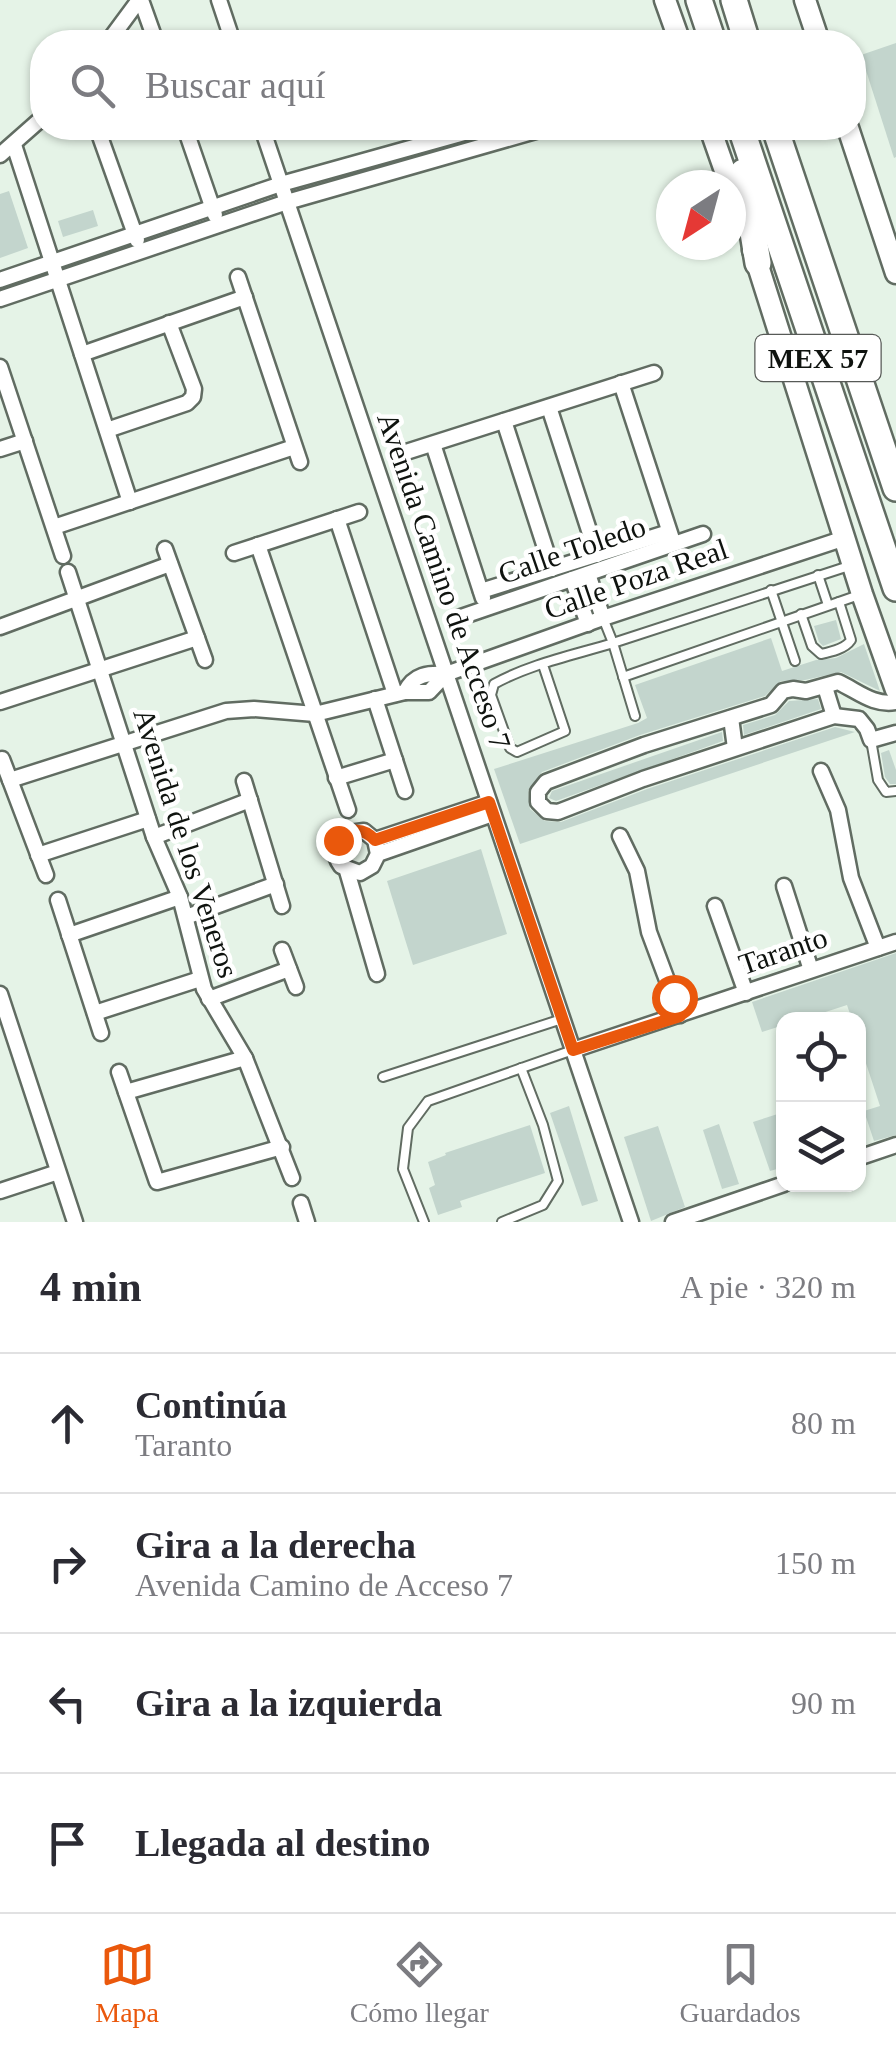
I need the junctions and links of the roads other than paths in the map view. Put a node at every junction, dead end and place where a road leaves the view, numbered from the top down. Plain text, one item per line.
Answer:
1 (140, 0) edge
2 (219, 0) edge
3 (665, 0) edge
4 (699, 0) edge
5 (734, 0) edge
6 (805, 0) edge
7 (117, 30) edge
8 (151, 30) edge
9 (229, 30) edge
10 (676, 30) edge
11 (709, 30) edge
12 (744, 30) edge
13 (815, 30) edge
14 (30, 130) edge
15 (100, 140) edge
16 (189, 140) edge
17 (266, 140) edge
18 (439, 140) edge
19 (457, 140) edge
20 (499, 140) edge
21 (714, 140) edge
22 (740, 140) edge
23 (742, 140) edge
24 (779, 140) edge
25 (852, 140) edge
26 (14, 145) junction
27 (458, 152) junction
28 (0, 155) edge
29 (383, 156) junction
30 (725, 170) edge
31 (387, 173) junction
32 (281, 184) junction
33 (287, 202) junction
34 (212, 207) junction
35 (218, 225) junction
36 (746, 229) edge
37 (135, 234) junction
38 (141, 251) junction
39 (52, 262) junction
40 (758, 263) junction
41 (896, 273) edge
42 (238, 277) dead end
43 (58, 279) junction
44 (0, 280) edge
45 (245, 298) junction
46 (0, 299) edge
47 (169, 323) junction
48 (82, 354) junction
49 (0, 367) edge
50 (654, 373) dead end
51 (621, 384) junction
52 (548, 407) junction
53 (504, 421) junction
54 (107, 430) junction
55 (25, 441) junction
56 (432, 444) junction
57 (0, 449) edge
58 (403, 453) dead end
59 (896, 488) edge
60 (130, 502) junction
61 (359, 512) dead end
62 (337, 519) junction
63 (54, 527) junction
64 (703, 534) dead end
65 (671, 538) junction
66 (845, 538) junction
67 (258, 544) junction
68 (234, 552) dead end
69 (597, 555) junction
70 (852, 565) junction
71 (552, 569) junction
72 (588, 574) junction
73 (818, 575) junction
74 (572, 579) junction
75 (896, 588) edge
76 (772, 590) junction
77 (481, 592) junction
78 (862, 594) junction
79 (76, 598) junction
80 (839, 602) junction
81 (828, 606) junction
82 (486, 608) junction
83 (801, 614) junction
84 (458, 618) dead end
85 (604, 618) junction
86 (782, 621) junction
87 (588, 624) junction
88 (0, 627) edge
89 (197, 638) junction
90 (613, 643) junction
91 (205, 660) dead end
92 (796, 661) dead end
93 (543, 665) junction
94 (100, 670) junction
95 (446, 674) junction
96 (623, 677) junction
97 (825, 687) junction
98 (896, 690) edge
99 (400, 693) junction
100 (375, 699) junction
101 (0, 702) edge
102 (896, 702) edge
103 (315, 714) junction
104 (634, 716) dead end
105 (834, 716) junction
106 (731, 718) junction
107 (896, 733) edge
108 (870, 740) junction
109 (124, 743) junction
110 (644, 745) junction
111 (735, 748) junction
112 (2, 759) edge
113 (395, 760) junction
114 (822, 771) dead end
115 (336, 778) junction
116 (643, 779) junction
117 (10, 780) junction
118 (244, 781) dead end
119 (406, 791) dead end
120 (896, 791) edge
121 (250, 800) junction
122 (491, 808) junction
123 (348, 810) dead end
124 (148, 818) junction
125 (620, 836) dead end
126 (154, 837) junction
127 (377, 847) junction
128 (38, 855) junction
129 (347, 870) junction
130 (46, 875) dead end
131 (276, 884) junction
132 (784, 886) dead end
133 (180, 897) junction
134 (58, 900) dead end
135 (282, 906) dead end
136 (715, 906) dead end
137 (186, 917) junction
138 (69, 935) junction
139 (896, 942) edge
140 (878, 948) junction
141 (282, 950) dead end
142 (289, 969) junction
143 (811, 970) junction
144 (378, 974) dead end
145 (200, 979) junction
146 (296, 988) dead end
147 (746, 993) junction
148 (0, 994) edge
149 (209, 999) junction
150 (94, 1014) junction
151 (680, 1016) junction
152 (562, 1020) junction
153 (101, 1032) dead end
154 (573, 1050) junction
155 (244, 1058) junction
156 (521, 1068) junction
157 (119, 1072) dead end
158 (383, 1077) dead end
159 (126, 1092) junction
160 (896, 1145) edge
161 (282, 1147) junction
162 (866, 1155) edge
163 (58, 1172) junction
164 (292, 1178) dead end
165 (776, 1187) edge
166 (0, 1192) edge
167 (301, 1202) dead end
168 (75, 1222) edge
169 (307, 1222) edge
170 (424, 1222) edge
171 (502, 1222) edge
172 (630, 1222) edge
173 (673, 1222) edge

1 - 7 street
1 - 8 street
2 - 9 street
3 - 10 main road
4 - 11 highway
5 - 12 highway
6 - 13 main road
14 - 26 street
15 - 37 street
16 - 34 street
17 - 32 street, Avenida Camino de Acceso 7
18 - 29 street
19 - 27 street
20 - 27 street
21 - 30 main road
22 - 40 highway
23 - 75 highway, MEX 57
24 - 59 highway, MEX 57
25 - 41 main road
26 - 28 street
26 - 39 street
27 - 31 street
29 - 31 street
29 - 32 street
31 - 33 street
32 - 33 street, Avenida Camino de Acceso 7
32 - 34 street
33 - 35 street
33 - 95 street, Avenida Camino de Acceso 7
34 - 35 street
34 - 37 street
35 - 38 street
36 - 40 main road
37 - 38 street
37 - 39 street
38 - 43 street
39 - 43 street
39 - 44 street
40 - 66 main road
42 - 45 street
43 - 46 street
43 - 48 street
45 - 47 street
45 - 60 street
47 - 48 street
47 - 54 street
48 - 54 street
49 - 55 street, Avenida de los Veneros
50 - 51 street
51 - 52 street
51 - 65 street
52 - 53 street
52 - 69 street
53 - 56 street
53 - 71 street
54 - 60 street
55 - 57 street
55 - 63 street, Avenida de los Veneros
56 - 58 street
56 - 77 street
60 - 63 street
61 - 62 street
62 - 67 street
62 - 99 street
63 - 79 street, Avenida de los Veneros
64 - 65 street, Calle Toledo
65 - 69 street, Calle Toledo
65 - 72 street, Calle Toledo
66 - 70 main road
66 - 85 street, Calle Poza Real
67 - 68 street
67 - 103 street
69 - 71 street, Calle Toledo
70 - 73 lane
70 - 78 main road
71 - 77 street, Calle Toledo
72 - 74 street, Calle Toledo
72 - 85 street
73 - 76 lane
73 - 81 lane
74 - 82 street, Calle Toledo
74 - 87 street
76 - 86 lane
76 - 90 lane
77 - 82 street
78 - 80 lane
78 - 98 main road
79 - 88 street
79 - 89 street
79 - 94 street, Avenida de los Veneros
80 - 81 lane
80 - 83 lane
81 - 83 lane
82 - 84 street, Calle Toledo
83 - 86 lane
85 - 87 street, Calle Poza Real
85 - 90 lane
86 - 92 lane
86 - 96 lane
87 - 95 street, Calle Poza Real
89 - 91 street
89 - 94 street
90 - 93 lane
90 - 96 lane
93 - 93 lane
94 - 101 street
94 - 109 street, Avenida de los Veneros
95 - 99 street, Calle Poza Real
95 - 122 street, Avenida Camino de Acceso 7
96 - 104 lane
97 - 102 street
97 - 105 street
97 - 106 street
99 - 100 street, Calle Poza Real
100 - 103 street, Calle Poza Real
100 - 113 street
103 - 109 street, Calle Poza Real
103 - 115 street
105 - 108 street
105 - 111 street
106 - 110 street
106 - 111 street
107 - 108 street
108 - 120 lane
109 - 117 street, Calle Poza Real
109 - 124 street, Avenida de los Veneros
110 - 116 street
110 - 116 street
111 - 116 street
112 - 117 street
113 - 115 street
113 - 119 street
114 - 140 street
115 - 123 street
117 - 128 street
118 - 121 street
121 - 126 street
121 - 131 street
122 - 127 street
122 - 152 street, Avenida Camino de Acceso 7
124 - 126 street, Avenida de los Veneros
124 - 128 street
125 - 151 street
126 - 133 street, Avenida de los Veneros
127 - 129 street
127 - 129 street
128 - 130 street
129 - 144 street
131 - 135 street
131 - 137 street
132 - 143 street
133 - 137 street, Avenida de los Veneros
133 - 138 street
134 - 138 street
136 - 147 street
137 - 145 street, Avenida de los Veneros
138 - 150 street
139 - 140 street, Taranto
140 - 143 street, Taranto
141 - 142 street
142 - 146 street
142 - 149 street
143 - 147 street, Taranto
145 - 149 street, Avenida de los Veneros
145 - 150 street
147 - 151 street, Taranto
148 - 163 street
149 - 155 street, Avenida de los Veneros
150 - 153 street
151 - 154 street, Taranto
152 - 154 street, Avenida Camino de Acceso 7
152 - 158 lane
154 - 156 lane
154 - 172 street, Avenida Camino de Acceso 7
155 - 159 street
155 - 161 street, Avenida de los Veneros
156 - 170 lane
156 - 171 lane
157 - 159 street
159 - 161 street
160 - 162 street
161 - 164 street, Avenida de los Veneros
163 - 166 street
163 - 168 street
165 - 173 street
167 - 169 street

